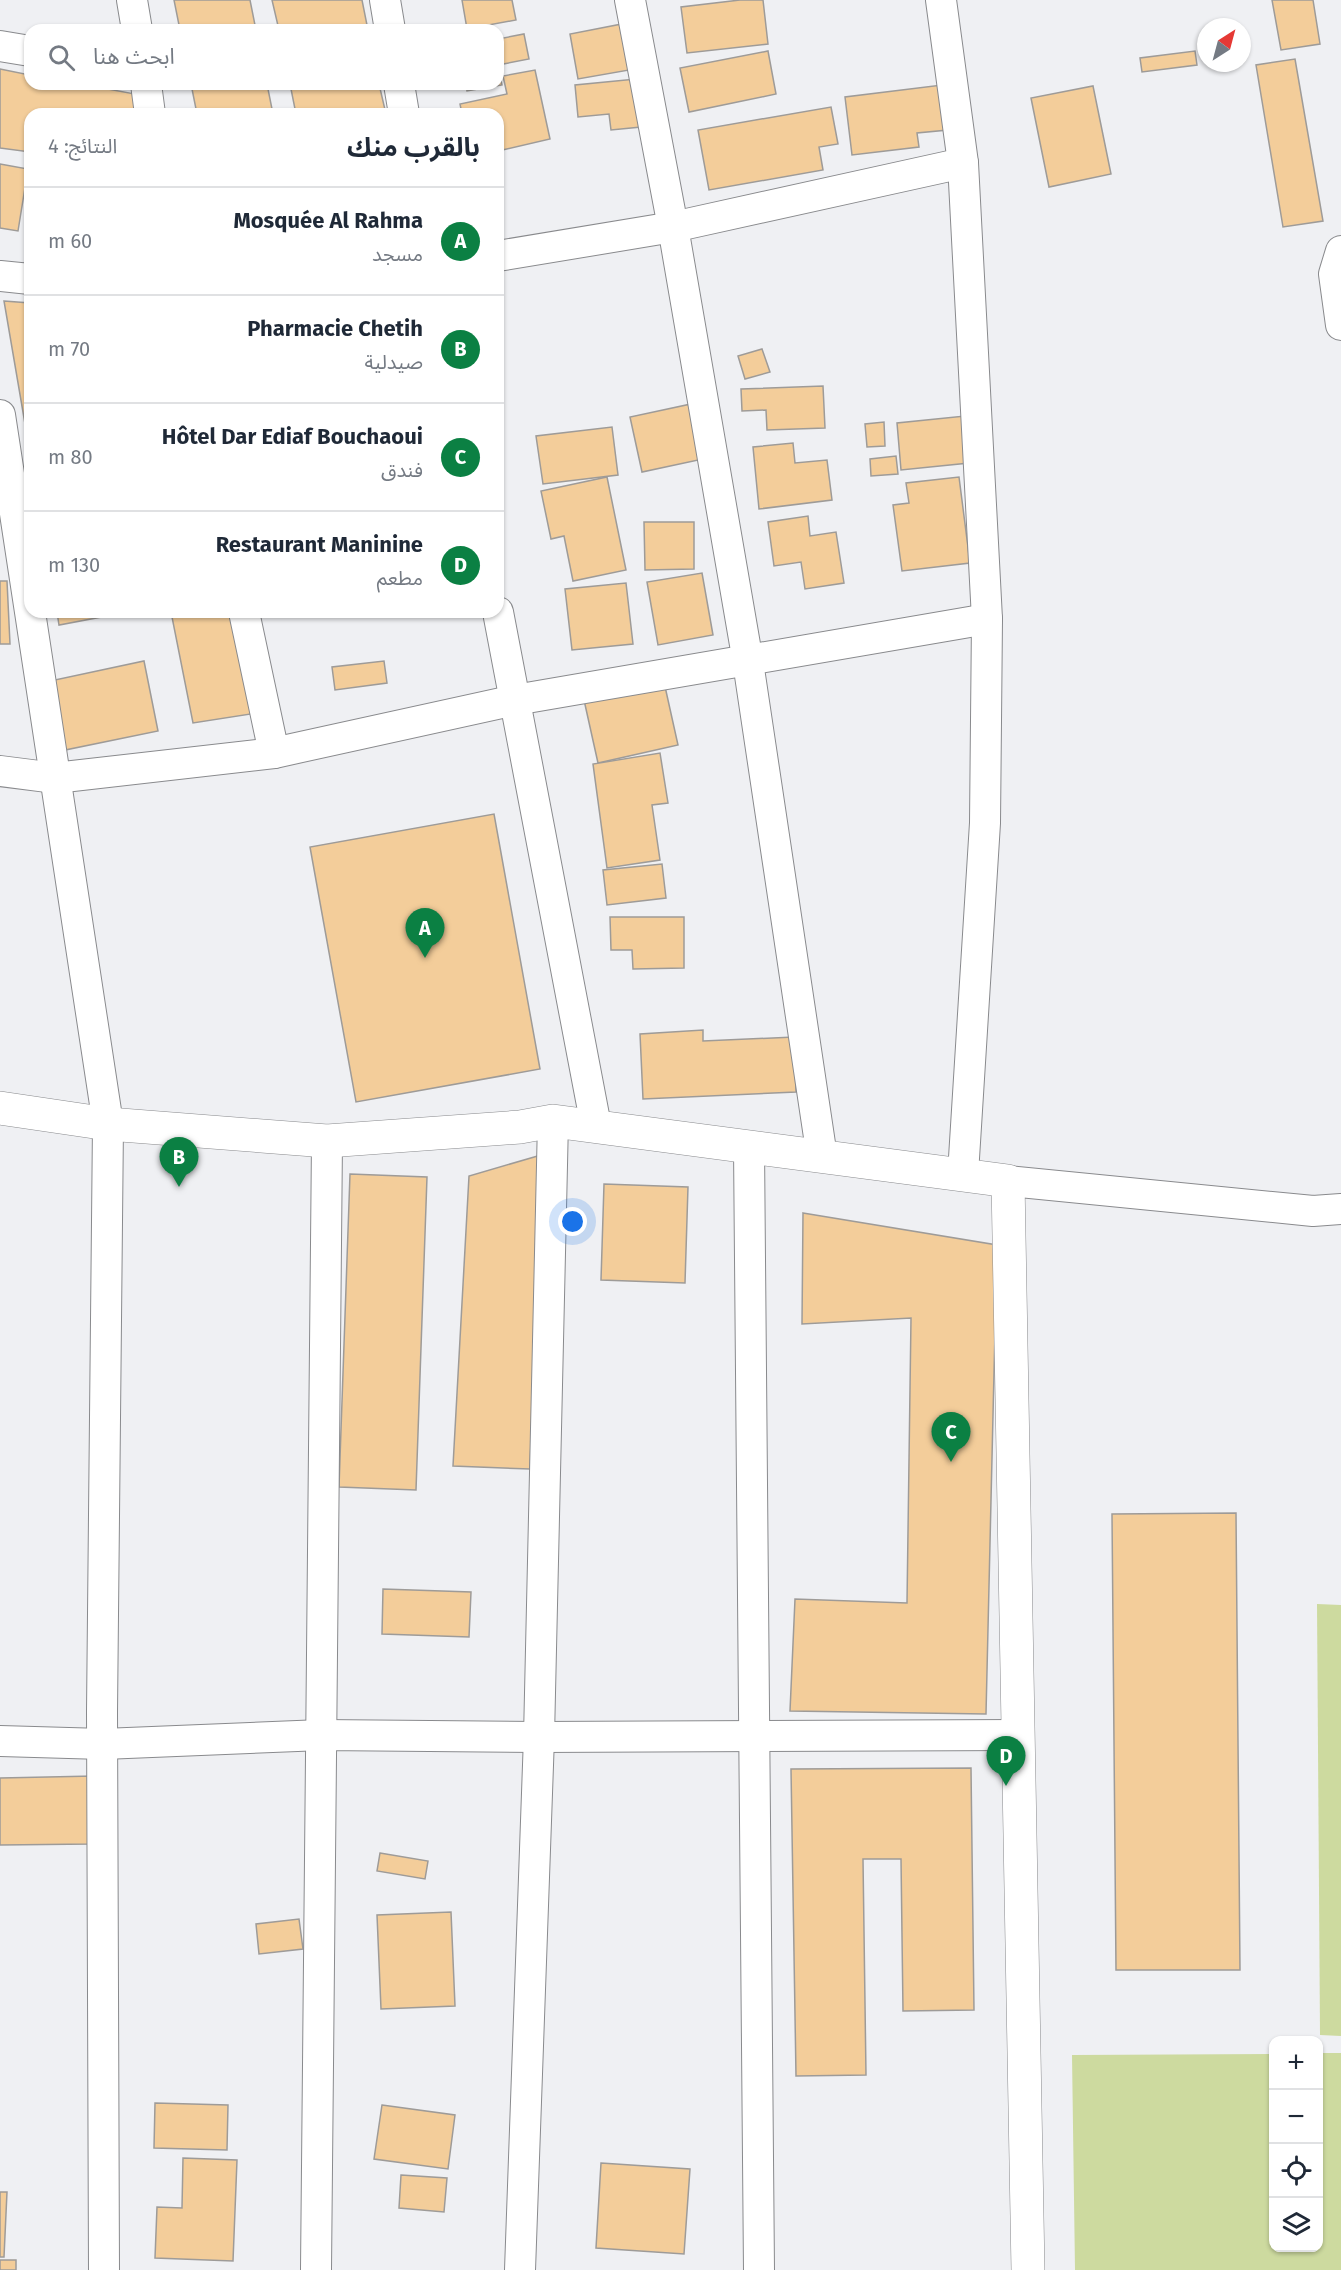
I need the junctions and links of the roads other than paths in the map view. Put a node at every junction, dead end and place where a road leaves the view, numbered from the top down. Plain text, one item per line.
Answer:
1 (132, 0) edge
2 (385, 0) edge
3 (630, 0) edge
4 (941, 0) edge
5 (136, 24) edge
6 (389, 24) edge
7 (0, 46) edge
8 (24, 50) edge
9 (147, 90) edge
10 (400, 90) edge
11 (149, 108) edge
12 (403, 108) edge
13 (963, 163) junction
14 (673, 227) junction
15 (1341, 251) edge
16 (504, 255) edge
17 (0, 276) edge
18 (24, 278) edge
19 (1341, 324) edge
20 (0, 415) edge
21 (24, 573) edge
22 (31, 618) edge
23 (245, 618) edge
24 (499, 618) edge
25 (987, 619) junction
26 (748, 662) junction
27 (515, 700) junction
28 (274, 753) junction
29 (0, 771) edge
30 (55, 778) junction
31 (0, 1108) edge
32 (553, 1121) junction
33 (108, 1124) junction
34 (596, 1126) junction
35 (327, 1141) junction
36 (749, 1147) junction
37 (822, 1157) junction
38 (963, 1174) junction
39 (1008, 1181) junction
40 (1341, 1209) edge
41 (322, 1735) junction
42 (1018, 1735) junction
43 (753, 1736) junction
44 (539, 1737) junction
45 (0, 1741) edge
46 (103, 1744) junction
47 (104, 2270) edge
48 (316, 2270) edge
49 (520, 2270) edge
50 (759, 2270) edge
51 (1028, 2270) edge

1 - 5 street
2 - 6 street
3 - 14 street
4 - 13 street
7 - 8 street
9 - 11 street
10 - 12 street
13 - 14 street
13 - 25 street
14 - 16 street
14 - 26 street
15 - 19 street
17 - 18 street
20 - 21 street
22 - 30 street
23 - 28 street
24 - 27 street
25 - 26 street
25 - 38 street
26 - 27 street
26 - 37 street
27 - 28 street
27 - 34 street
28 - 30 street
29 - 30 street
30 - 33 street
31 - 33 street
32 - 34 street
32 - 35 street
32 - 44 street
33 - 35 street
33 - 46 street
34 - 36 street
35 - 41 street
36 - 37 street
36 - 43 street
37 - 38 street
38 - 39 street
39 - 40 street
39 - 42 street
41 - 44 street
41 - 46 street
41 - 48 street
42 - 43 street
42 - 51 street
43 - 44 street
43 - 50 street
44 - 49 street
45 - 46 street
46 - 47 street

